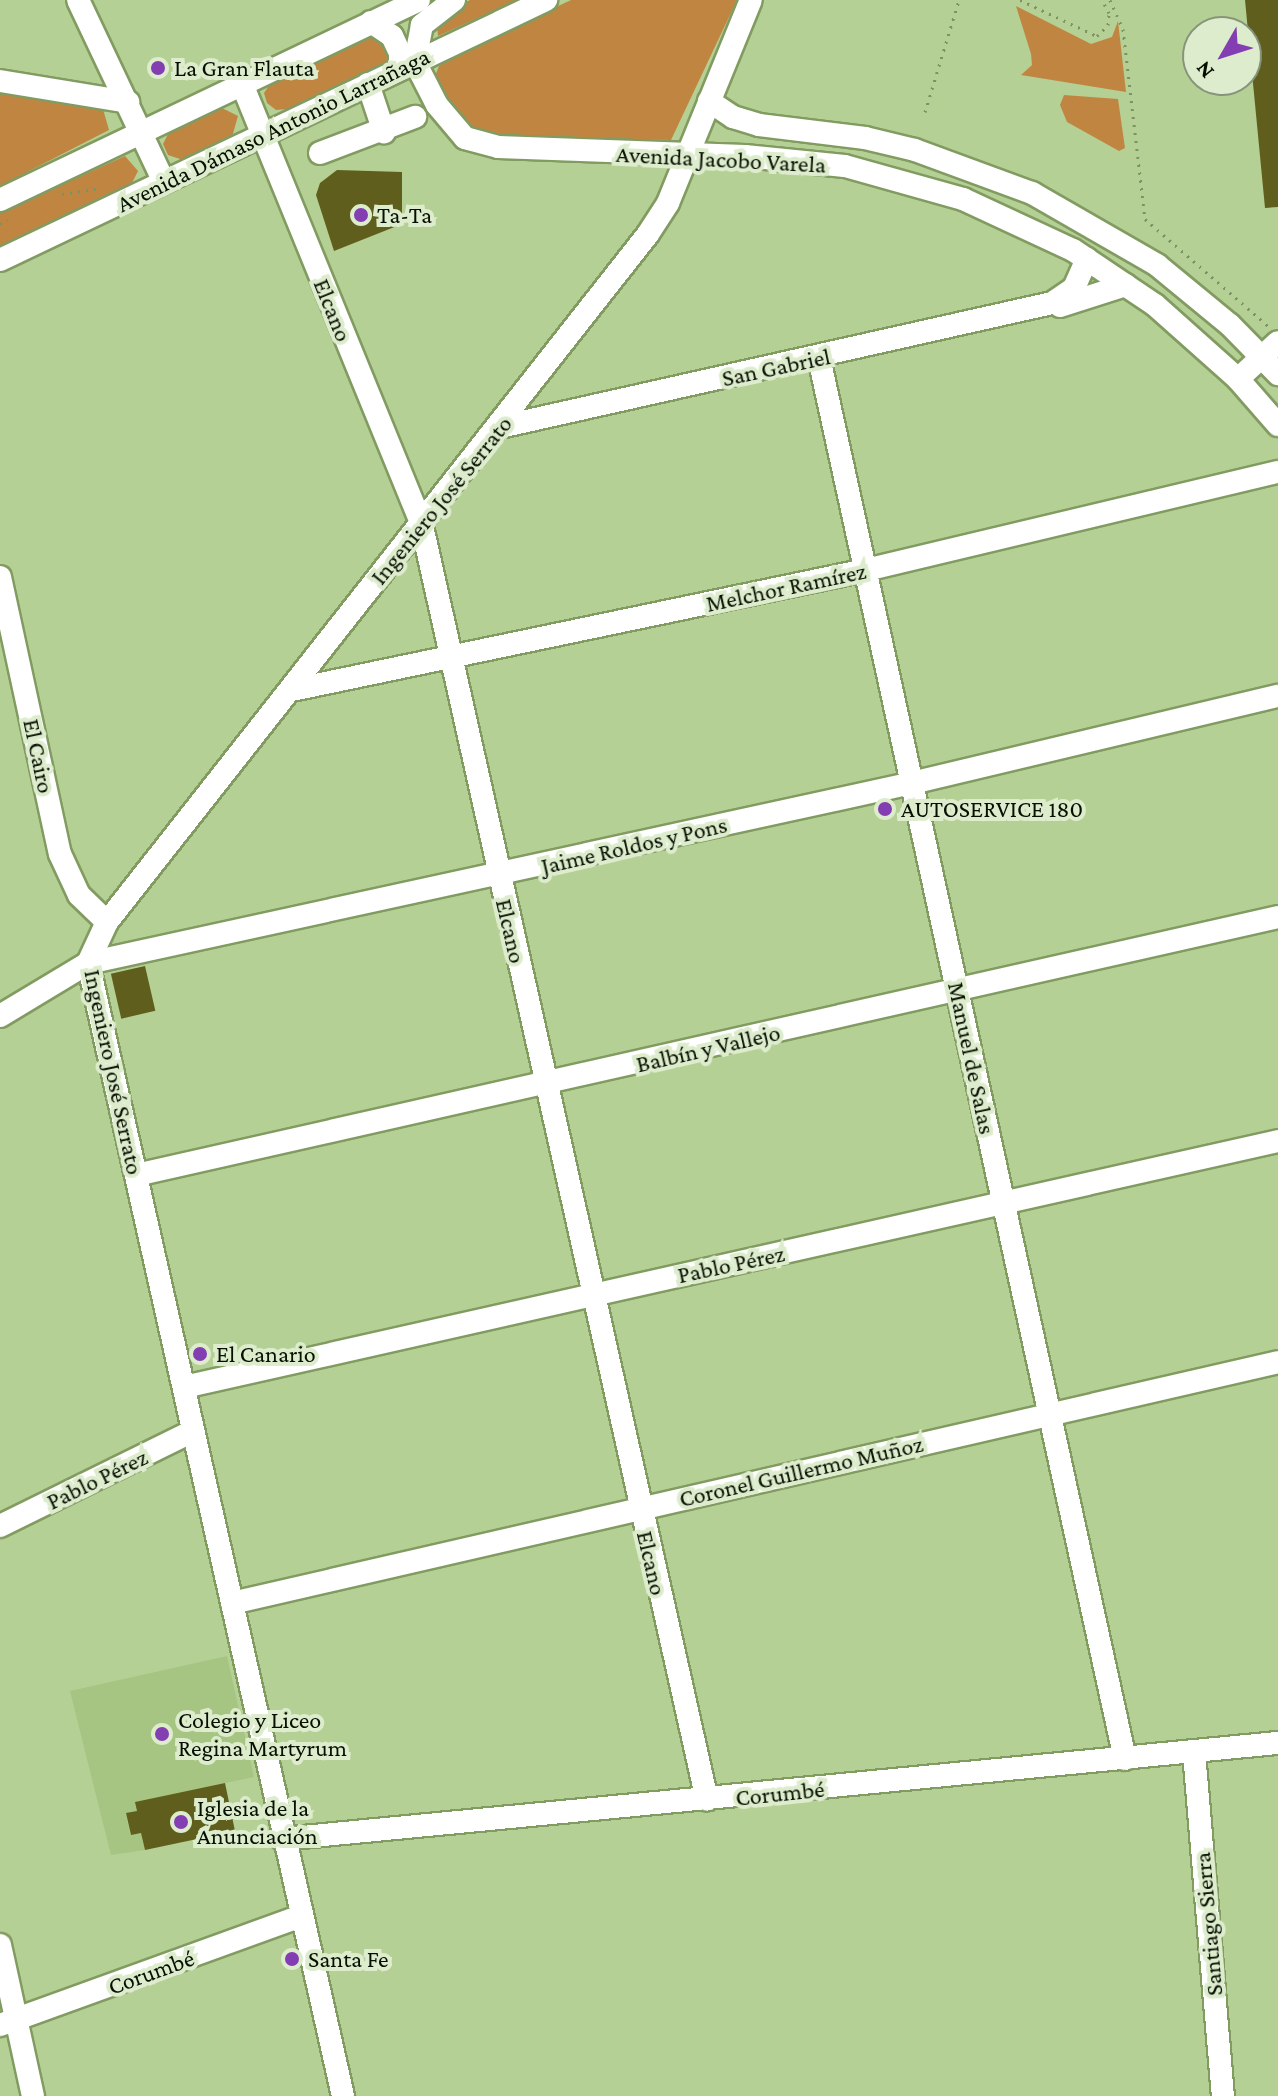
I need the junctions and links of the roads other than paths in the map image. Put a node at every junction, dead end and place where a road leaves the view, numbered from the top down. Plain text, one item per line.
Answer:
1 (78, 0) edge
2 (419, 0) edge
3 (454, 0) edge
4 (546, 0) edge
5 (751, 0) edge
6 (371, 22) junction
7 (407, 65) junction
8 (0, 81) edge
9 (242, 84) junction
10 (368, 84) junction
11 (709, 101) junction
12 (128, 102) junction
13 (415, 117) dead end
14 (141, 132) junction
15 (384, 132) junction
16 (263, 133) junction
17 (320, 153) dead end
18 (687, 157) junction
19 (164, 182) junction
20 (0, 200) edge
21 (1077, 215) junction
22 (1059, 243) junction
23 (1087, 259) junction
24 (0, 260) edge
25 (1126, 285) junction
26 (1052, 303) junction
27 (1270, 342) edge
28 (819, 358) junction
29 (1278, 374) edge
30 (1238, 379) junction
31 (1278, 425) edge
32 (500, 427) junction
33 (1278, 472) edge
34 (422, 526) junction
35 (866, 570) junction
36 (0, 577) edge
37 (452, 659) junction
38 (292, 690) junction
39 (1278, 696) edge
40 (912, 783) junction
41 (498, 875) junction
42 (1278, 917) edge
43 (107, 922) junction
44 (88, 963) junction
45 (958, 992) junction
46 (0, 1016) edge
47 (545, 1084) junction
48 (1278, 1141) edge
49 (136, 1175) junction
50 (1004, 1205) junction
51 (591, 1292) junction
52 (1278, 1362) edge
53 (184, 1387) junction
54 (1050, 1414) junction
55 (193, 1431) junction
56 (639, 1508) junction
57 (0, 1526) edge
58 (232, 1603) junction
59 (1278, 1743) edge
60 (1194, 1752) junction
61 (1125, 1759) junction
62 (707, 1800) junction
63 (282, 1839) junction
64 (301, 1916) junction
65 (0, 1945) edge
66 (8, 2022) edge
67 (33, 2096) edge
68 (343, 2096) edge
69 (1223, 2096) edge

1 - 12 street
2 - 6 street
3 - 7 street
4 - 7 street, Avenida Dámaso Antonio Larrañaga
5 - 11 street, Ingeniero José Serrato
6 - 7 street, Avenida Jacobo Varela
6 - 9 street
7 - 10 street, Avenida Dámaso Antonio Larrañaga
7 - 18 street, Avenida Jacobo Varela
8 - 12 street
9 - 14 street
9 - 16 street, Elcano
10 - 15 street
10 - 16 street, Avenida Dámaso Antonio Larrañaga
11 - 18 street, Ingeniero José Serrato
11 - 21 street, Avenida Jacobo Varela
12 - 14 street
13 - 15 street
14 - 19 street
14 - 20 street
15 - 17 street
16 - 19 street, Avenida Dámaso Antonio Larrañaga
16 - 34 street, Elcano
18 - 22 street, Avenida Jacobo Varela
18 - 32 street, Ingeniero José Serrato
19 - 24 street, Avenida Dámaso Antonio Larrañaga
21 - 22 street
21 - 27 street, Avenida Jacobo Varela
22 - 23 street, Avenida Jacobo Varela
23 - 25 street, Avenida Jacobo Varela
23 - 26 street
25 - 26 street, San Gabriel
25 - 30 street, Avenida Jacobo Varela
26 - 28 street, San Gabriel
27 - 29 street, Avenida Jacobo Varela
27 - 30 street
28 - 32 street, San Gabriel
28 - 35 street, Manuel de Salas
30 - 31 street, Avenida Jacobo Varela
32 - 34 street, Ingeniero José Serrato
33 - 35 street, Melchor Ramírez
34 - 37 street, Elcano
34 - 38 street, Ingeniero José Serrato
35 - 37 street, Melchor Ramírez
35 - 40 street, Manuel de Salas
36 - 43 street, El Cairo
37 - 38 street, Melchor Ramírez
37 - 41 street, Elcano
38 - 43 street, Ingeniero José Serrato
39 - 40 street, Jaime Roldos y Pons
40 - 41 street, Jaime Roldos y Pons
40 - 45 street, Manuel de Salas
41 - 44 street, Jaime Roldos y Pons
41 - 47 street, Elcano
42 - 45 street, Balbín y Vallejo
43 - 44 street, Ingeniero José Serrato
44 - 46 street, Jaime Roldos y Pons
44 - 49 street, Ingeniero José Serrato
45 - 47 street, Balbín y Vallejo
45 - 50 street, Manuel de Salas
47 - 49 street, Balbín y Vallejo
47 - 51 street, Elcano
48 - 50 street, Pablo Pérez
49 - 53 street, Ingeniero José Serrato
50 - 51 street, Pablo Pérez
50 - 54 street, Manuel de Salas
51 - 53 street, Pablo Pérez
51 - 56 street, Elcano
52 - 54 street, Coronel Guillermo Muñoz
53 - 55 street, Ingeniero José Serrato
54 - 56 street, Coronel Guillermo Muñoz
54 - 61 street, Manuel de Salas
55 - 57 street, Pablo Pérez
55 - 58 street, Ingeniero José Serrato
56 - 58 street, Coronel Guillermo Muñoz
56 - 62 street, Elcano
58 - 63 street, Ingeniero José Serrato
59 - 60 street, Corumbé
60 - 61 street, Corumbé
60 - 69 street, Santiago Sierra
61 - 62 street, Corumbé
62 - 63 street, Corumbé
63 - 64 street, Ingeniero José Serrato
64 - 66 street, Corumbé
64 - 68 street, Ingeniero José Serrato
65 - 66 street
66 - 67 street

